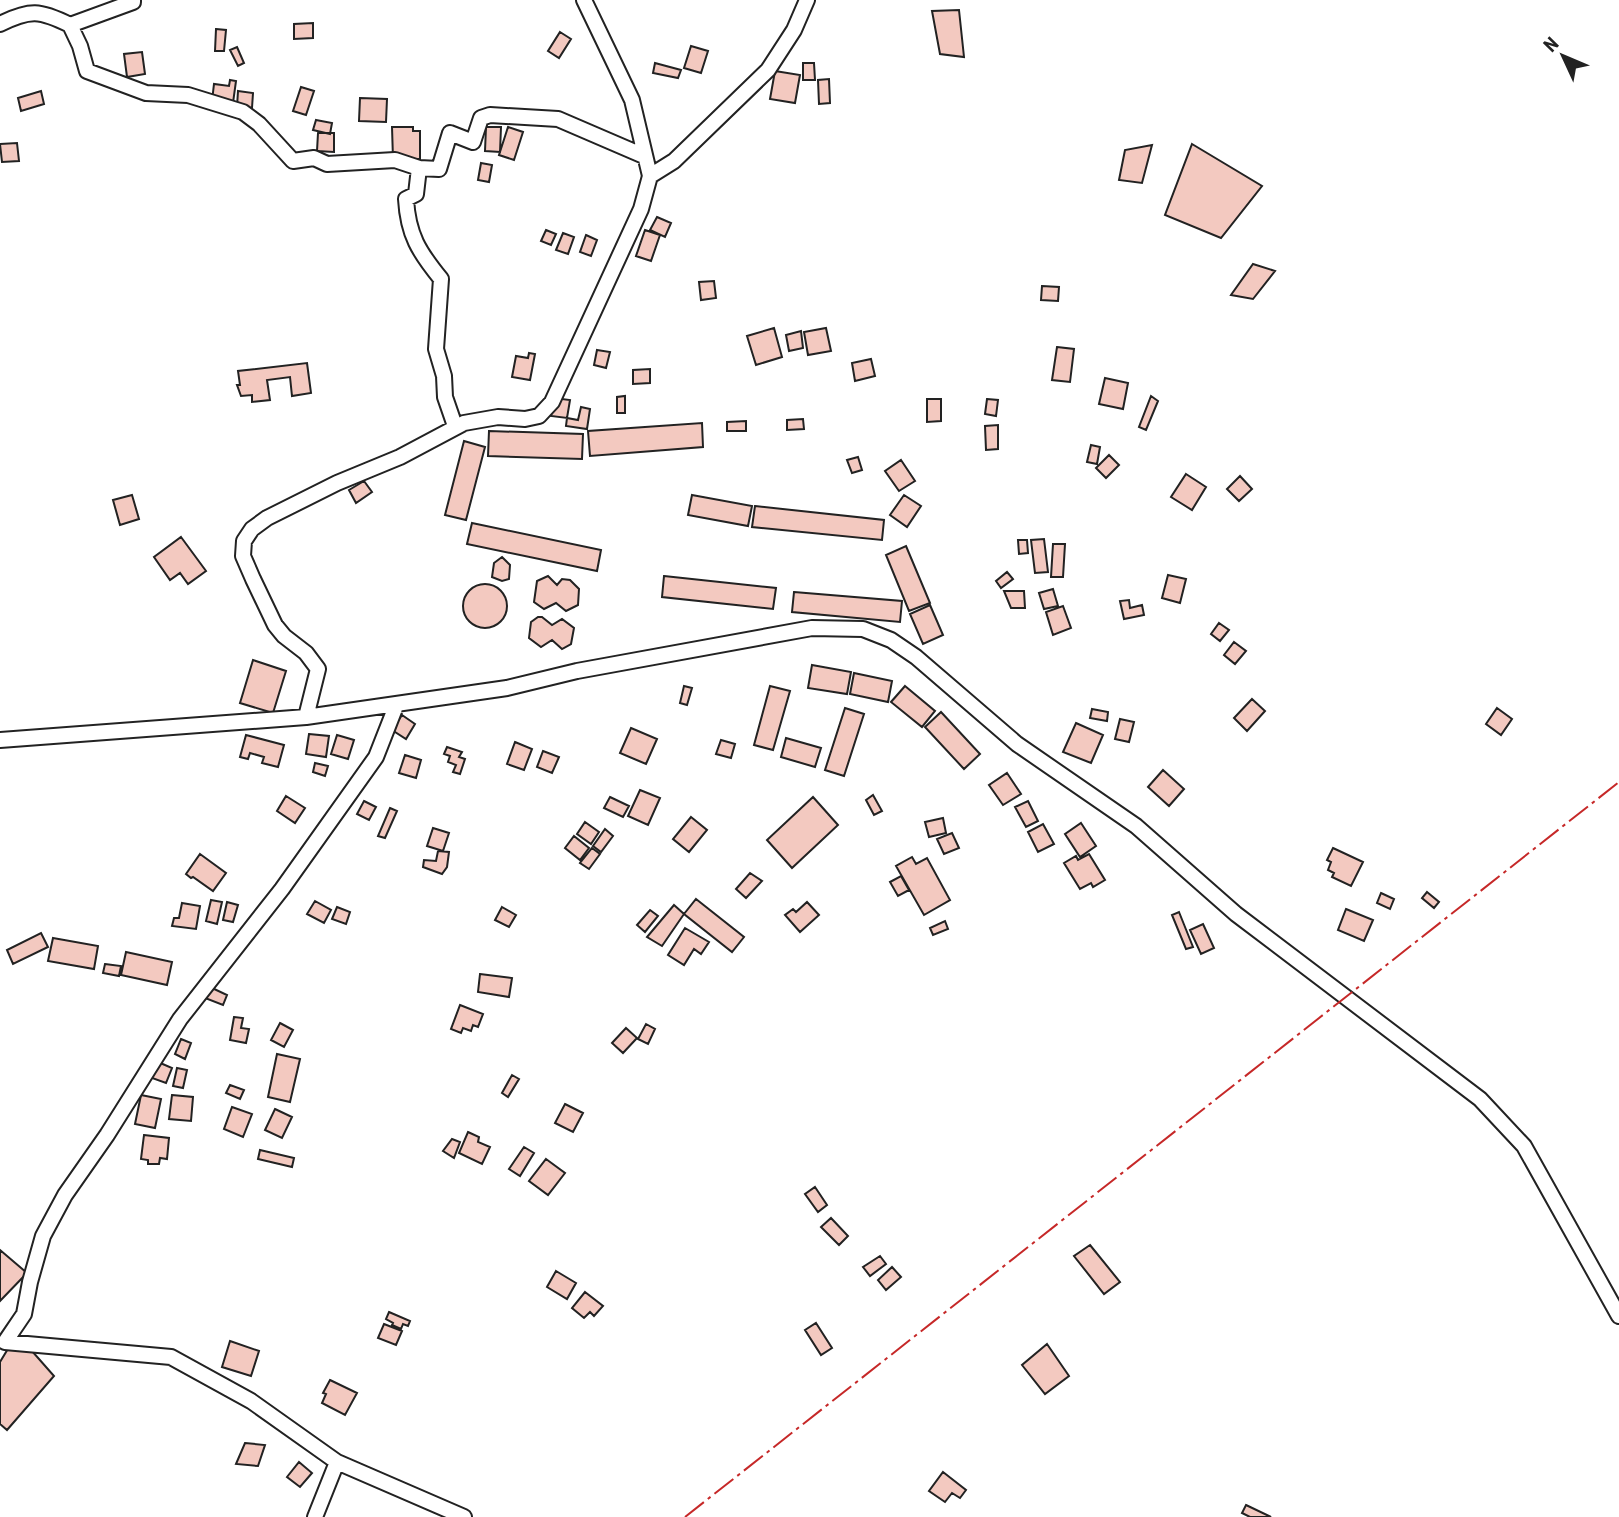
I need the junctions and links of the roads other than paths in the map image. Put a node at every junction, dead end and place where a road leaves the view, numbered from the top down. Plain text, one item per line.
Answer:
1 (133, 0) edge
2 (584, 0) edge
3 (807, 0) edge
4 (0, 24) edge
5 (70, 25) junction
6 (644, 156) junction
7 (419, 168) junction
8 (650, 176) junction
9 (455, 426) junction
10 (396, 706) junction
11 (306, 717) junction
12 (0, 740) edge
13 (1619, 1316) edge
14 (337, 1462) junction
15 (315, 1517) edge
16 (464, 1517) edge

1 - 5 street
2 - 6 street
3 - 8 street
4 - 5 street
5 - 7 street
6 - 7 street
6 - 8 street
7 - 9 street
8 - 9 street
9 - 11 street
10 - 11 street
10 - 13 street
10 - 14 street
11 - 12 street
14 - 15 street
14 - 16 street

